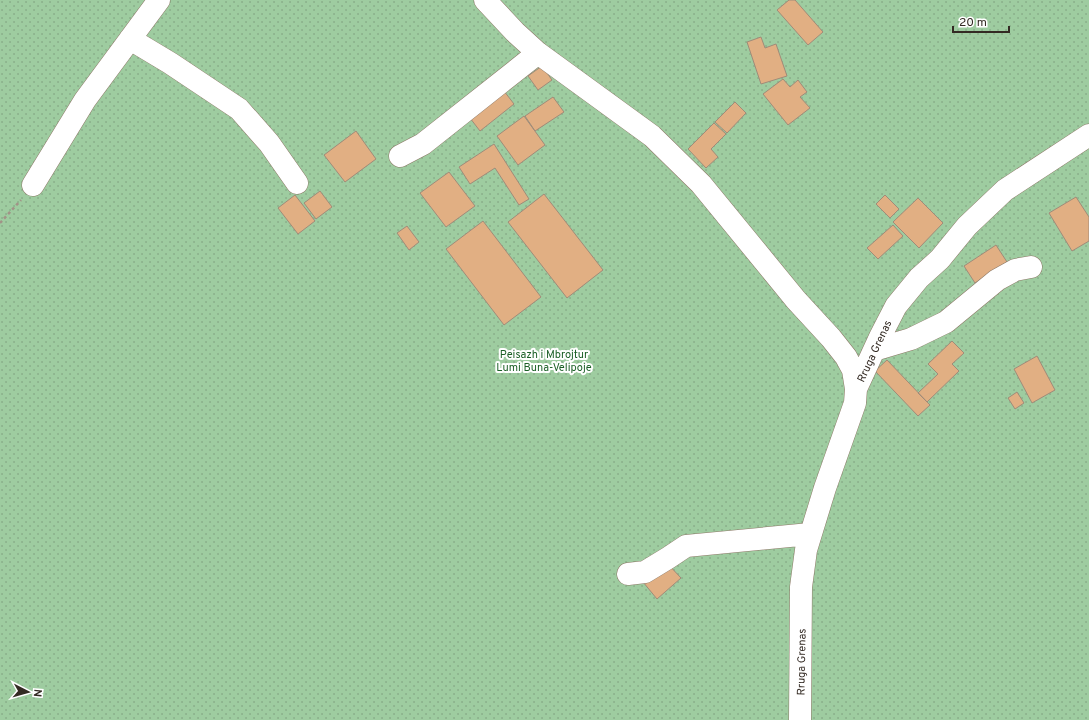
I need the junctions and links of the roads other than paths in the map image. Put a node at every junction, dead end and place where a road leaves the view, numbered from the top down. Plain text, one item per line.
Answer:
1 (158, 0) edge
2 (485, 0) edge
3 (130, 39) junction
4 (538, 53) junction
5 (1089, 135) edge
6 (400, 156) dead end
7 (297, 183) dead end
8 (33, 185) road end
9 (1031, 267) dead end
10 (874, 350) junction
11 (856, 389) junction
12 (810, 534) junction
13 (628, 574) dead end
14 (800, 720) edge

1 - 3 street
2 - 4 street
3 - 7 street
3 - 8 street
4 - 6 street
4 - 11 street
5 - 10 street, Rruga Grenas
9 - 10 street
10 - 11 street, Rruga Grenas
11 - 12 street, Rruga Grenas
12 - 13 street
12 - 14 street, Rruga Grenas

